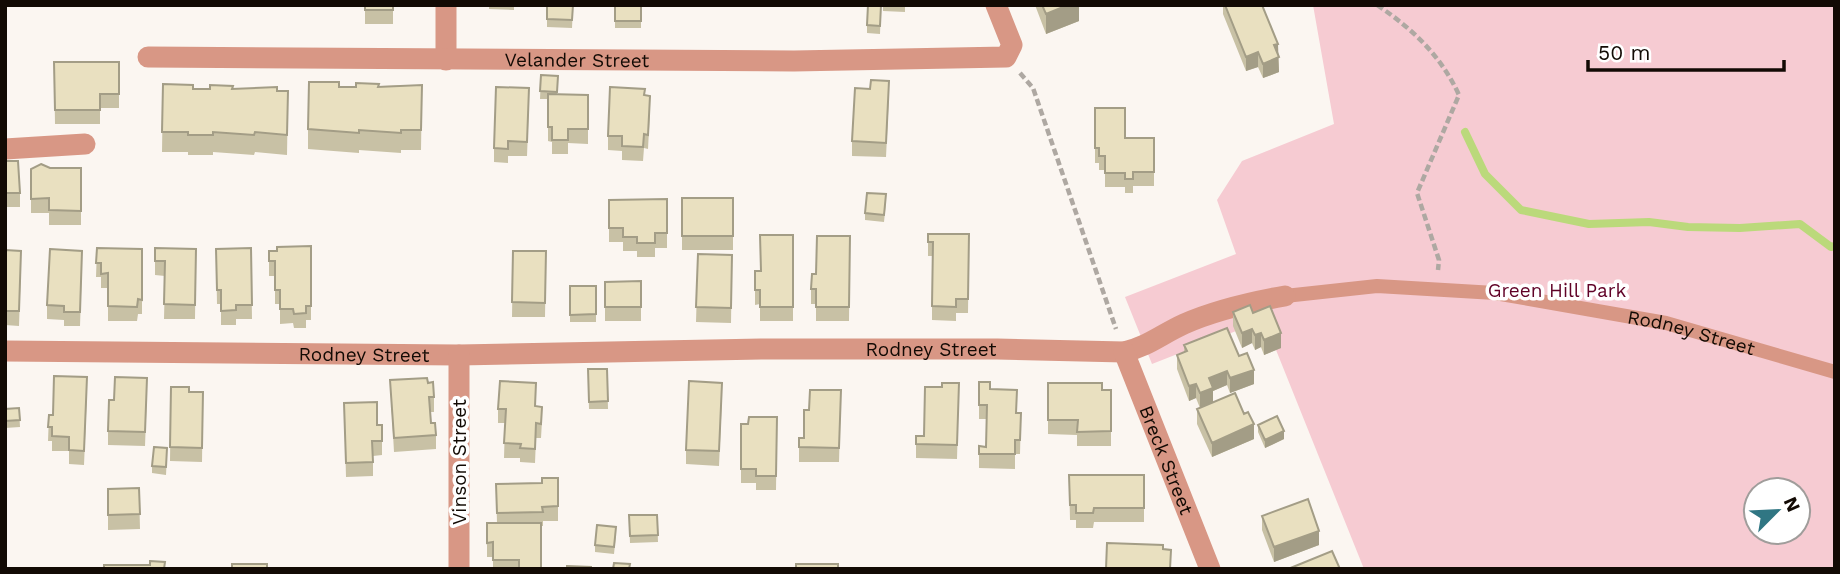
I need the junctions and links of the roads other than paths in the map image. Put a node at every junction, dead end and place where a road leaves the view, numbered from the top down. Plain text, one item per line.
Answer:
1 (446, 5) edge
2 (996, 5) edge
3 (148, 57) dead end
4 (446, 60) junction
5 (85, 144) dead end
6 (5, 149) edge
7 (1285, 296) joint
8 (5, 351) edge
9 (1124, 352) junction
10 (459, 355) junction
11 (1835, 372) edge
12 (459, 569) edge
13 (1210, 569) edge

1 - 4 street
2 - 4 street, Velander Street
3 - 4 street, Velander Street
5 - 6 street
7 - 9 street, Rodney Street
7 - 11 lane, Rodney Street
8 - 10 street, Rodney Street
9 - 10 street, Rodney Street
9 - 13 street, Breck Street
10 - 12 street, Vinson Street

